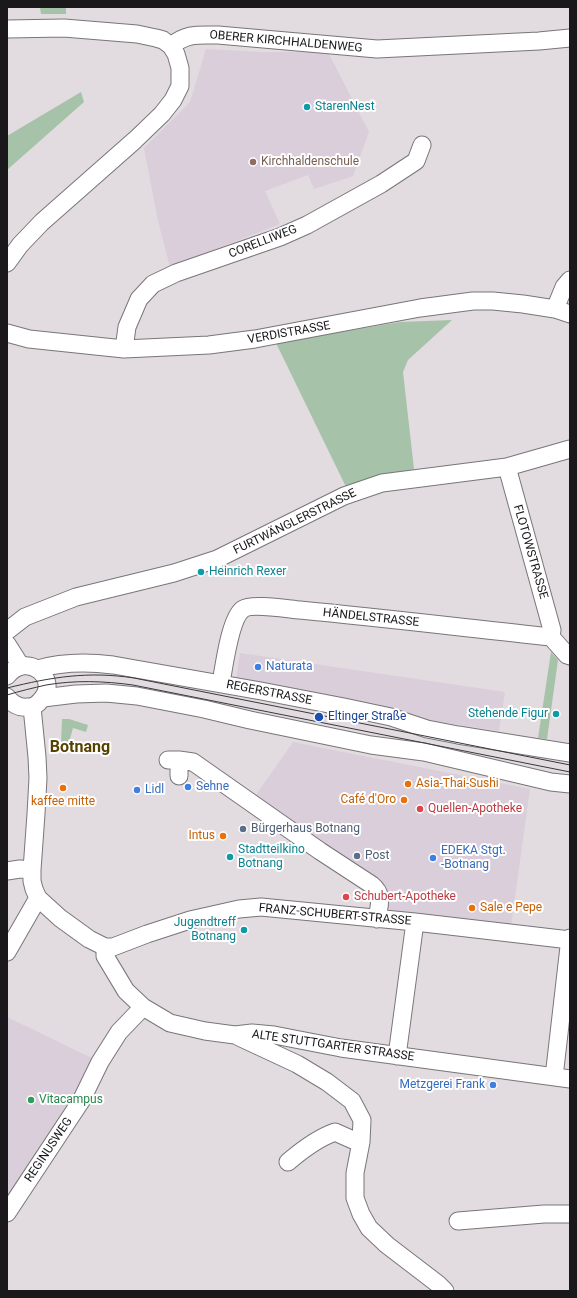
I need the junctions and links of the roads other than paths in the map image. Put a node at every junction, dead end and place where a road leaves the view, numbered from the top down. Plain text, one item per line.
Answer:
1 (7, 28) edge
2 (570, 38) edge
3 (171, 46) junction
4 (422, 145) dead end
5 (7, 263) edge
6 (570, 280) edge
7 (563, 312) edge
8 (7, 332) edge
9 (124, 349) junction
10 (570, 449) edge
11 (507, 467) junction
12 (7, 631) edge
13 (551, 637) junction
14 (7, 644) edge
15 (570, 656) edge
16 (21, 666) junction
17 (38, 669) junction
18 (7, 676) edge
19 (221, 684) junction
20 (37, 702) junction
21 (10, 703) edge
22 (570, 741) edge
23 (553, 750) junction
24 (570, 753) edge
25 (175, 765) dead end
26 (570, 784) edge
27 (32, 870) junction
28 (7, 871) edge
29 (38, 898) junction
30 (377, 919) junction
31 (415, 922) junction
32 (570, 939) edge
33 (105, 947) junction
34 (7, 952) edge
35 (143, 1007) junction
36 (235, 1035) junction
37 (398, 1056) junction
38 (562, 1078) edge
39 (361, 1142) junction
40 (288, 1162) dead end
41 (7, 1213) edge
42 (570, 1214) edge
43 (458, 1221) dead end
44 (445, 1291) edge

1 - 3 street
2 - 3 street, OBERER KIRCHHALDENWEG
3 - 5 street
4 - 9 street, CORELLIWEG
6 - 7 street
7 - 9 street, VERDISTRASSE
8 - 9 street, VERDISTRASSE
10 - 11 street, FURTWÄNGLERSTRASSE
11 - 12 street, FURTWÄNGLERSTRASSE
11 - 13 street, FLOTOWSTRASSE
13 - 15 street
13 - 19 street, HÄNDELSTRASSE
14 - 16 street
16 - 17 street
16 - 18 street
17 - 19 street, REGERSTRASSE
17 - 20 street
19 - 23 street, REGERSTRASSE
20 - 21 street
20 - 26 street
20 - 27 street
22 - 23 street
23 - 24 street, REGERSTRASSE
25 - 30 street
27 - 28 street
27 - 29 street
29 - 33 street
29 - 34 street
30 - 31 street, FRANZ-SCHUBERT-STRASSE
30 - 33 street, FRANZ-SCHUBERT-STRASSE
31 - 32 street, FRANZ-SCHUBERT-STRASSE
31 - 37 street
32 - 38 street
33 - 35 street, ALTE STUTTGARTER STRASSE
35 - 36 street, ALTE STUTTGARTER STRASSE
35 - 41 street, REGINUSWEG
36 - 37 street, ALTE STUTTGARTER STRASSE
36 - 39 street
37 - 38 street, ALTE STUTTGARTER STRASSE
39 - 40 street
39 - 44 street
42 - 43 street

